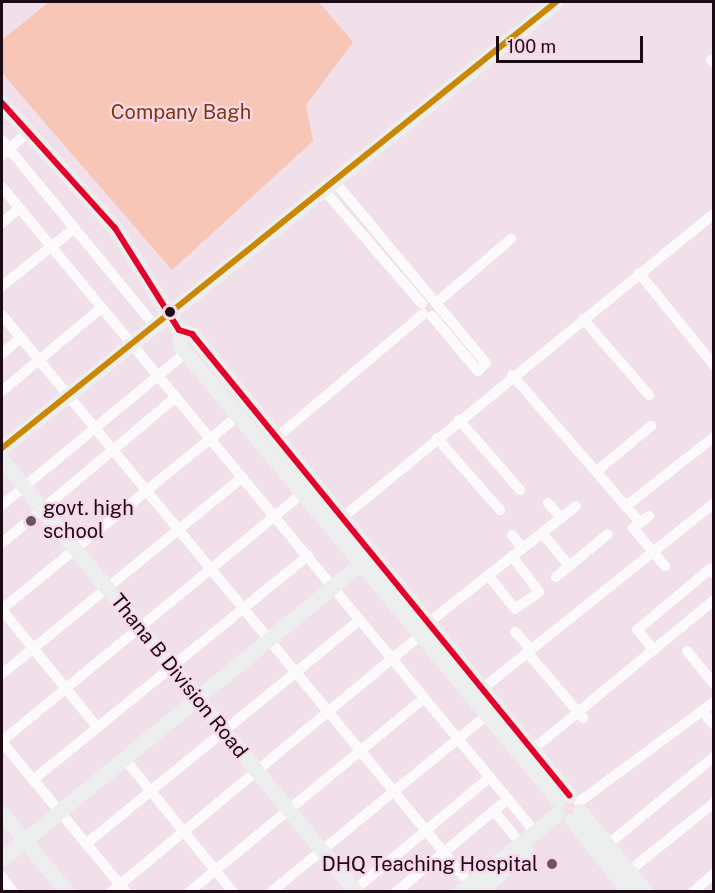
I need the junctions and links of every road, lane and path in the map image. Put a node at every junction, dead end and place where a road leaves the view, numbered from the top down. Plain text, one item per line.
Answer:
1 (556, 2) edge
2 (2, 103) edge
3 (28, 132) junction
4 (4, 148) edge
5 (330, 186) junction
6 (2, 187) edge
7 (19, 208) junction
8 (714, 214) edge
9 (2, 223) edge
10 (75, 228) junction
11 (511, 239) dead end
12 (51, 247) junction
13 (639, 273) junction
14 (2, 286) edge
15 (436, 303) junction
16 (101, 308) junction
17 (425, 311) junction
18 (168, 312) junction
19 (2, 315) edge
20 (583, 319) junction
21 (153, 324) junction
22 (179, 330) junction
23 (20, 338) junction
24 (128, 343) junction
25 (183, 349) junction
26 (2, 354) edge
27 (38, 360) junction
28 (714, 365) edge
29 (512, 375) junction
30 (158, 376) junction
31 (2, 391) edge
32 (649, 395) dead end
33 (67, 396) junction
34 (176, 397) junction
35 (238, 416) junction
36 (459, 420) junction
37 (651, 426) dead end
38 (94, 428) junction
39 (714, 437) edge
40 (211, 438) junction
41 (276, 438) junction
42 (437, 438) junction
43 (2, 448) edge
44 (113, 450) junction
45 (2, 460) edge
46 (598, 470) junction
47 (243, 477) junction
48 (23, 486) junction
49 (520, 490) dead end
50 (146, 491) junction
51 (303, 493) junction
52 (548, 502) dead end
53 (714, 503) edge
54 (2, 505) edge
55 (576, 506) dead end
56 (626, 506) junction
57 (42, 510) junction
58 (500, 510) dead end
59 (275, 516) junction
60 (342, 518) junction
61 (561, 518) junction
62 (178, 530) junction
63 (542, 533) junction
64 (608, 534) dead end
65 (512, 536) dead end
66 (2, 543) edge
67 (75, 549) junction
68 (522, 549) junction
69 (652, 551) junction
70 (308, 556) junction
71 (512, 556) junction
72 (360, 564) junction
73 (569, 566) junction
74 (665, 566) dead end
75 (210, 569) junction
76 (714, 574) edge
77 (488, 575) junction
78 (556, 577) dead end
79 (333, 586) junction
80 (107, 588) junction
81 (714, 600) edge
82 (243, 609) junction
83 (2, 610) edge
84 (360, 620) junction
85 (139, 628) junction
86 (424, 629) junction
87 (515, 632) dead end
88 (268, 640) junction
89 (33, 649) junction
90 (654, 650) junction
91 (529, 651) junction
92 (687, 651) dead end
93 (392, 658) junction
94 (172, 667) junction
95 (295, 673) junction
96 (2, 674) edge
97 (714, 684) edge
98 (66, 688) junction
99 (482, 689) junction
100 (197, 698) junction
101 (424, 698) junction
102 (714, 702) edge
103 (702, 711) junction
104 (329, 713) junction
105 (487, 714) junction
106 (581, 715) junction
107 (714, 725) edge
108 (98, 728) junction
109 (224, 731) junction
110 (458, 738) junction
111 (2, 741) edge
112 (532, 750) junction
113 (360, 751) junction
114 (714, 757) edge
115 (124, 758) junction
116 (257, 771) junction
117 (490, 777) junction
118 (33, 780) junction
119 (151, 791) junction
120 (393, 791) junction
121 (508, 799) junction
122 (714, 803) edge
123 (289, 809) junction
124 (568, 809) junction
125 (59, 811) junction
126 (494, 811) junction
127 (2, 813) edge
128 (426, 830) junction
129 (184, 832) junction
130 (535, 832) junction
131 (24, 840) junction
132 (612, 841) dead end
133 (86, 844) junction
134 (521, 844) junction
135 (322, 850) junction
136 (444, 852) junction
137 (2, 859) edge
138 (215, 870) junction
139 (629, 871) junction
140 (714, 874) edge
141 (2, 877) edge
142 (119, 889) edge
143 (469, 889) edge
144 (14, 891) edge
145 (67, 891) edge
146 (189, 891) edge
147 (233, 891) edge
148 (271, 891) edge
149 (354, 891) edge
150 (396, 891) edge
151 (629, 891) edge
152 (646, 891) edge
153 (693, 891) edge

1 - 5 main road
2 - 3 main road
3 - 4 street
3 - 18 main road
4 - 10 street
5 - 15 street
5 - 17 street
5 - 18 main road
6 - 7 street
7 - 9 street
7 - 12 street
8 - 13 street
10 - 12 street
10 - 21 street
11 - 15 street
12 - 14 street
12 - 16 street
13 - 20 street
13 - 28 street
15 - 17 street
15 - 17 street
16 - 24 street
16 - 27 street
17 - 41 street
18 - 21 main road
18 - 22 main road
19 - 23 street
20 - 29 street
20 - 32 street
21 - 24 main road
22 - 25 main road
22 - 41 main road
23 - 26 street
23 - 27 street
24 - 30 street
24 - 33 main road
25 - 30 street
25 - 35 main road
27 - 31 street
27 - 33 street
29 - 36 street
29 - 46 street
30 - 34 street
30 - 38 street
33 - 38 street
33 - 43 main road
34 - 40 street
34 - 44 street
35 - 40 street
35 - 51 main road
36 - 42 street
36 - 49 street
37 - 46 street
38 - 44 street
38 - 48 street
39 - 56 street
40 - 47 street
40 - 50 street
41 - 60 main road
42 - 58 street
42 - 60 street
44 - 50 street
44 - 57 street
45 - 48 main road, Thana B Division Road
46 - 56 street
47 - 59 street
47 - 62 street
48 - 54 street
48 - 57 main road, Thana B Division Road
50 - 62 street
50 - 67 street
51 - 59 street
51 - 72 main road
52 - 61 street
53 - 69 street
55 - 61 street
56 - 69 street
57 - 66 street
57 - 67 main road, Thana B Division Road
59 - 70 street
59 - 75 street
60 - 86 main road
61 - 63 street
62 - 75 street
62 - 80 street
63 - 68 street
63 - 73 street
64 - 73 street
65 - 68 street
67 - 80 main road, Thana B Division Road
67 - 83 street
68 - 71 street
69 - 74 street
69 - 91 street
70 - 79 street
70 - 82 street
71 - 77 street
71 - 77 street
72 - 79 main road
72 - 86 main road
73 - 78 street
75 - 82 street
75 - 85 street
76 - 90 street
77 - 86 street
79 - 84 street
79 - 88 main road
80 - 85 main road, Thana B Division Road
80 - 89 street
81 - 90 street
82 - 88 street
82 - 94 street
83 - 89 street
84 - 93 street
84 - 95 street
85 - 94 main road, Thana B Division Road
85 - 98 street
86 - 93 street
86 - 99 main road
86 - 105 main road
87 - 91 street
88 - 95 street
88 - 100 main road
89 - 96 street
89 - 98 street
90 - 106 street
91 - 99 street
91 - 106 street
92 - 97 street
93 - 101 street
93 - 104 street
94 - 100 main road, Thana B Division Road
94 - 108 street
95 - 104 street
95 - 109 street
98 - 108 street
98 - 111 street
99 - 112 main road
100 - 109 main road, Thana B Division Road
100 - 115 main road
101 - 110 street
101 - 113 street
102 - 103 street
103 - 107 street
103 - 124 street
104 - 113 street
104 - 116 street
105 - 110 street
105 - 124 main road
106 - 112 street
108 - 118 street
109 - 116 main road, Thana B Division Road
109 - 119 street
110 - 117 street
110 - 120 street
111 - 118 street
112 - 124 main road
113 - 120 street
113 - 123 street
114 - 132 street
115 - 119 street
115 - 125 main road
116 - 123 main road, Thana B Division Road
116 - 129 street
117 - 121 street
117 - 128 street
118 - 125 street
119 - 129 street
119 - 133 street
120 - 128 street
120 - 135 street
121 - 126 street
121 - 130 street
122 - 139 street
123 - 135 main road, Thana B Division Road
123 - 138 street
124 - 130 main road
124 - 139 main road
124 - 143 main road
124 - 151 main road
125 - 131 main road
125 - 133 street
126 - 134 street
126 - 136 street
127 - 131 main road
128 - 136 street
128 - 149 street
129 - 138 street
129 - 142 street
130 - 134 main road
131 - 137 main road
131 - 145 main road
133 - 142 street
134 - 143 main road
135 - 148 street
135 - 149 main road, Thana B Division Road
136 - 143 street
136 - 150 street
138 - 146 street
138 - 147 street
139 - 152 main road
140 - 153 street
141 - 144 street

